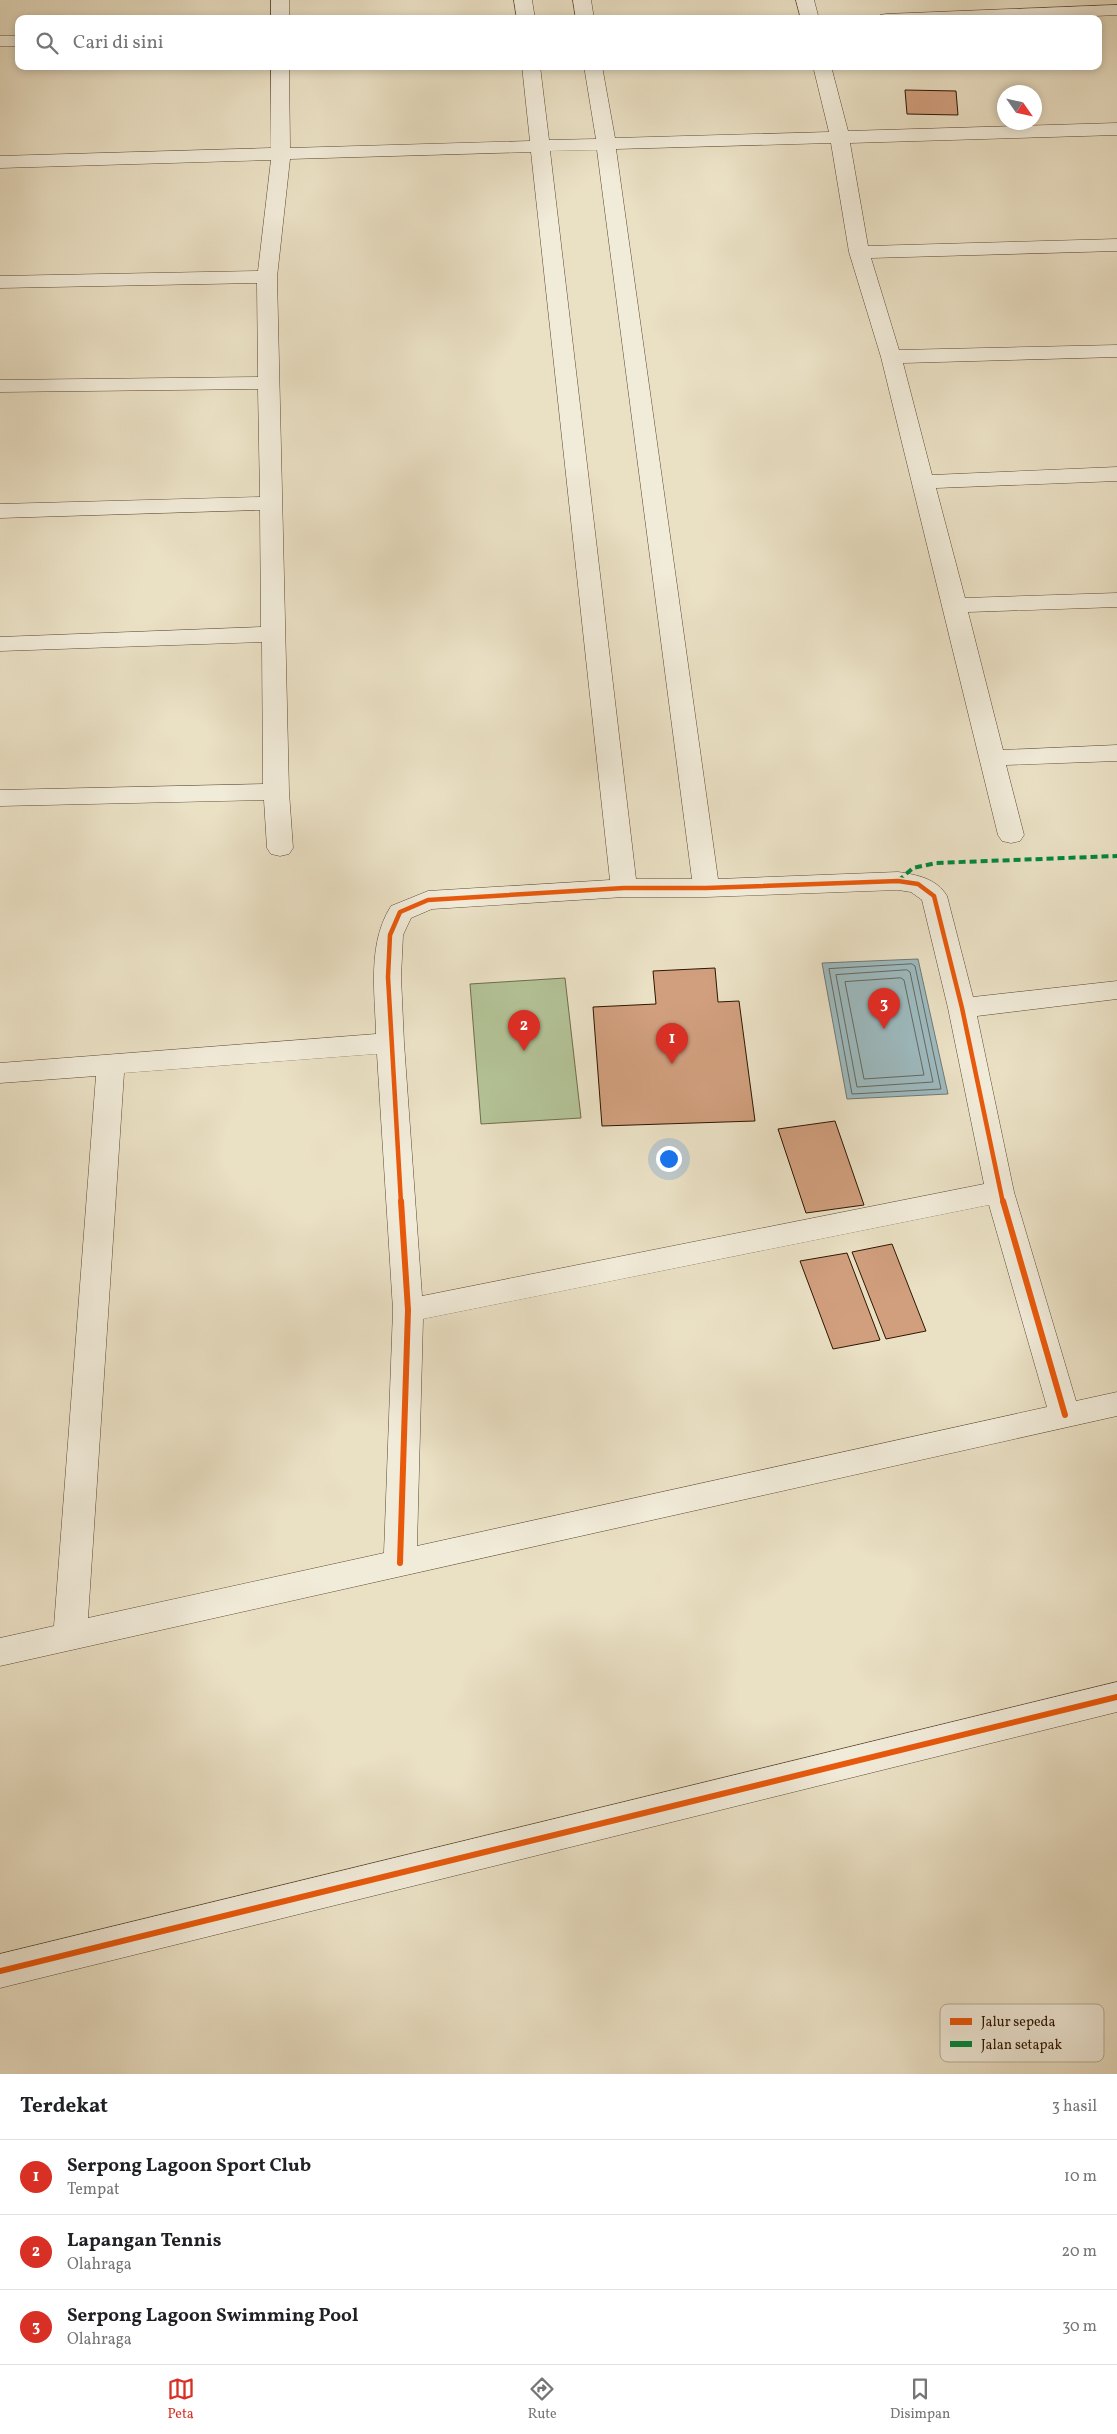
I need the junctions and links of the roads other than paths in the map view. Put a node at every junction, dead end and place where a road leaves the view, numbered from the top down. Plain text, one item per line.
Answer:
1 (280, 0) edge
2 (524, 0) edge
3 (582, 0) edge
4 (805, 0) edge
5 (1117, 10) edge
6 (280, 15) edge
7 (526, 15) edge
8 (584, 15) edge
9 (809, 15) edge
10 (989, 15) edge
11 (15, 41) edge
12 (0, 42) edge
13 (280, 70) edge
14 (531, 70) edge
15 (594, 70) edge
16 (823, 70) edge
17 (1117, 129) edge
18 (840, 138) junction
19 (606, 143) junction
20 (540, 147) junction
21 (281, 155) junction
22 (0, 162) edge
23 (1117, 245) edge
24 (859, 252) junction
25 (267, 277) junction
26 (0, 282) edge
27 (1117, 351) edge
28 (891, 357) junction
29 (269, 383) junction
30 (0, 386) edge
31 (1117, 474) edge
32 (923, 482) junction
33 (271, 503) junction
34 (0, 512) edge
35 (1117, 600) edge
36 (955, 605) junction
37 (274, 634) junction
38 (0, 644) edge
39 (1117, 752) edge
40 (992, 758) junction
41 (276, 792) junction
42 (0, 798) edge
43 (1010, 835) dead end
44 (280, 848) dead end
45 (624, 888) junction
46 (706, 888) junction
47 (1117, 990) edge
48 (962, 1008) junction
49 (390, 1043) junction
50 (111, 1063) junction
51 (0, 1073) edge
52 (1000, 1192) junction
53 (408, 1310) junction
54 (1117, 1404) edge
55 (1065, 1415) junction
56 (400, 1563) junction
57 (70, 1637) junction
58 (0, 1652) edge
59 (1117, 1697) edge
60 (0, 1971) edge

1 - 6 street
2 - 7 street
3 - 8 street
4 - 9 street
5 - 10 street
11 - 12 street
13 - 21 street
14 - 20 street
15 - 19 street
16 - 18 street
17 - 18 street
18 - 19 street
18 - 24 street
19 - 20 street
19 - 46 street
20 - 21 street
20 - 45 street
21 - 22 street
21 - 25 street
23 - 24 street
24 - 28 street
25 - 26 street
25 - 29 street
27 - 28 street
28 - 32 street
29 - 30 street
29 - 33 street
31 - 32 street
32 - 36 street
33 - 34 street
33 - 37 street
35 - 36 street
36 - 40 street
37 - 38 street
37 - 41 street
39 - 40 street
40 - 43 street
41 - 42 street
41 - 44 street
45 - 46 street
45 - 49 street
46 - 48 street
47 - 48 street
48 - 52 street
49 - 50 street
49 - 53 street
50 - 51 street
50 - 57 street
52 - 53 street
52 - 55 street
53 - 56 street
54 - 55 street
55 - 56 street
56 - 57 street
57 - 58 street
59 - 60 street

